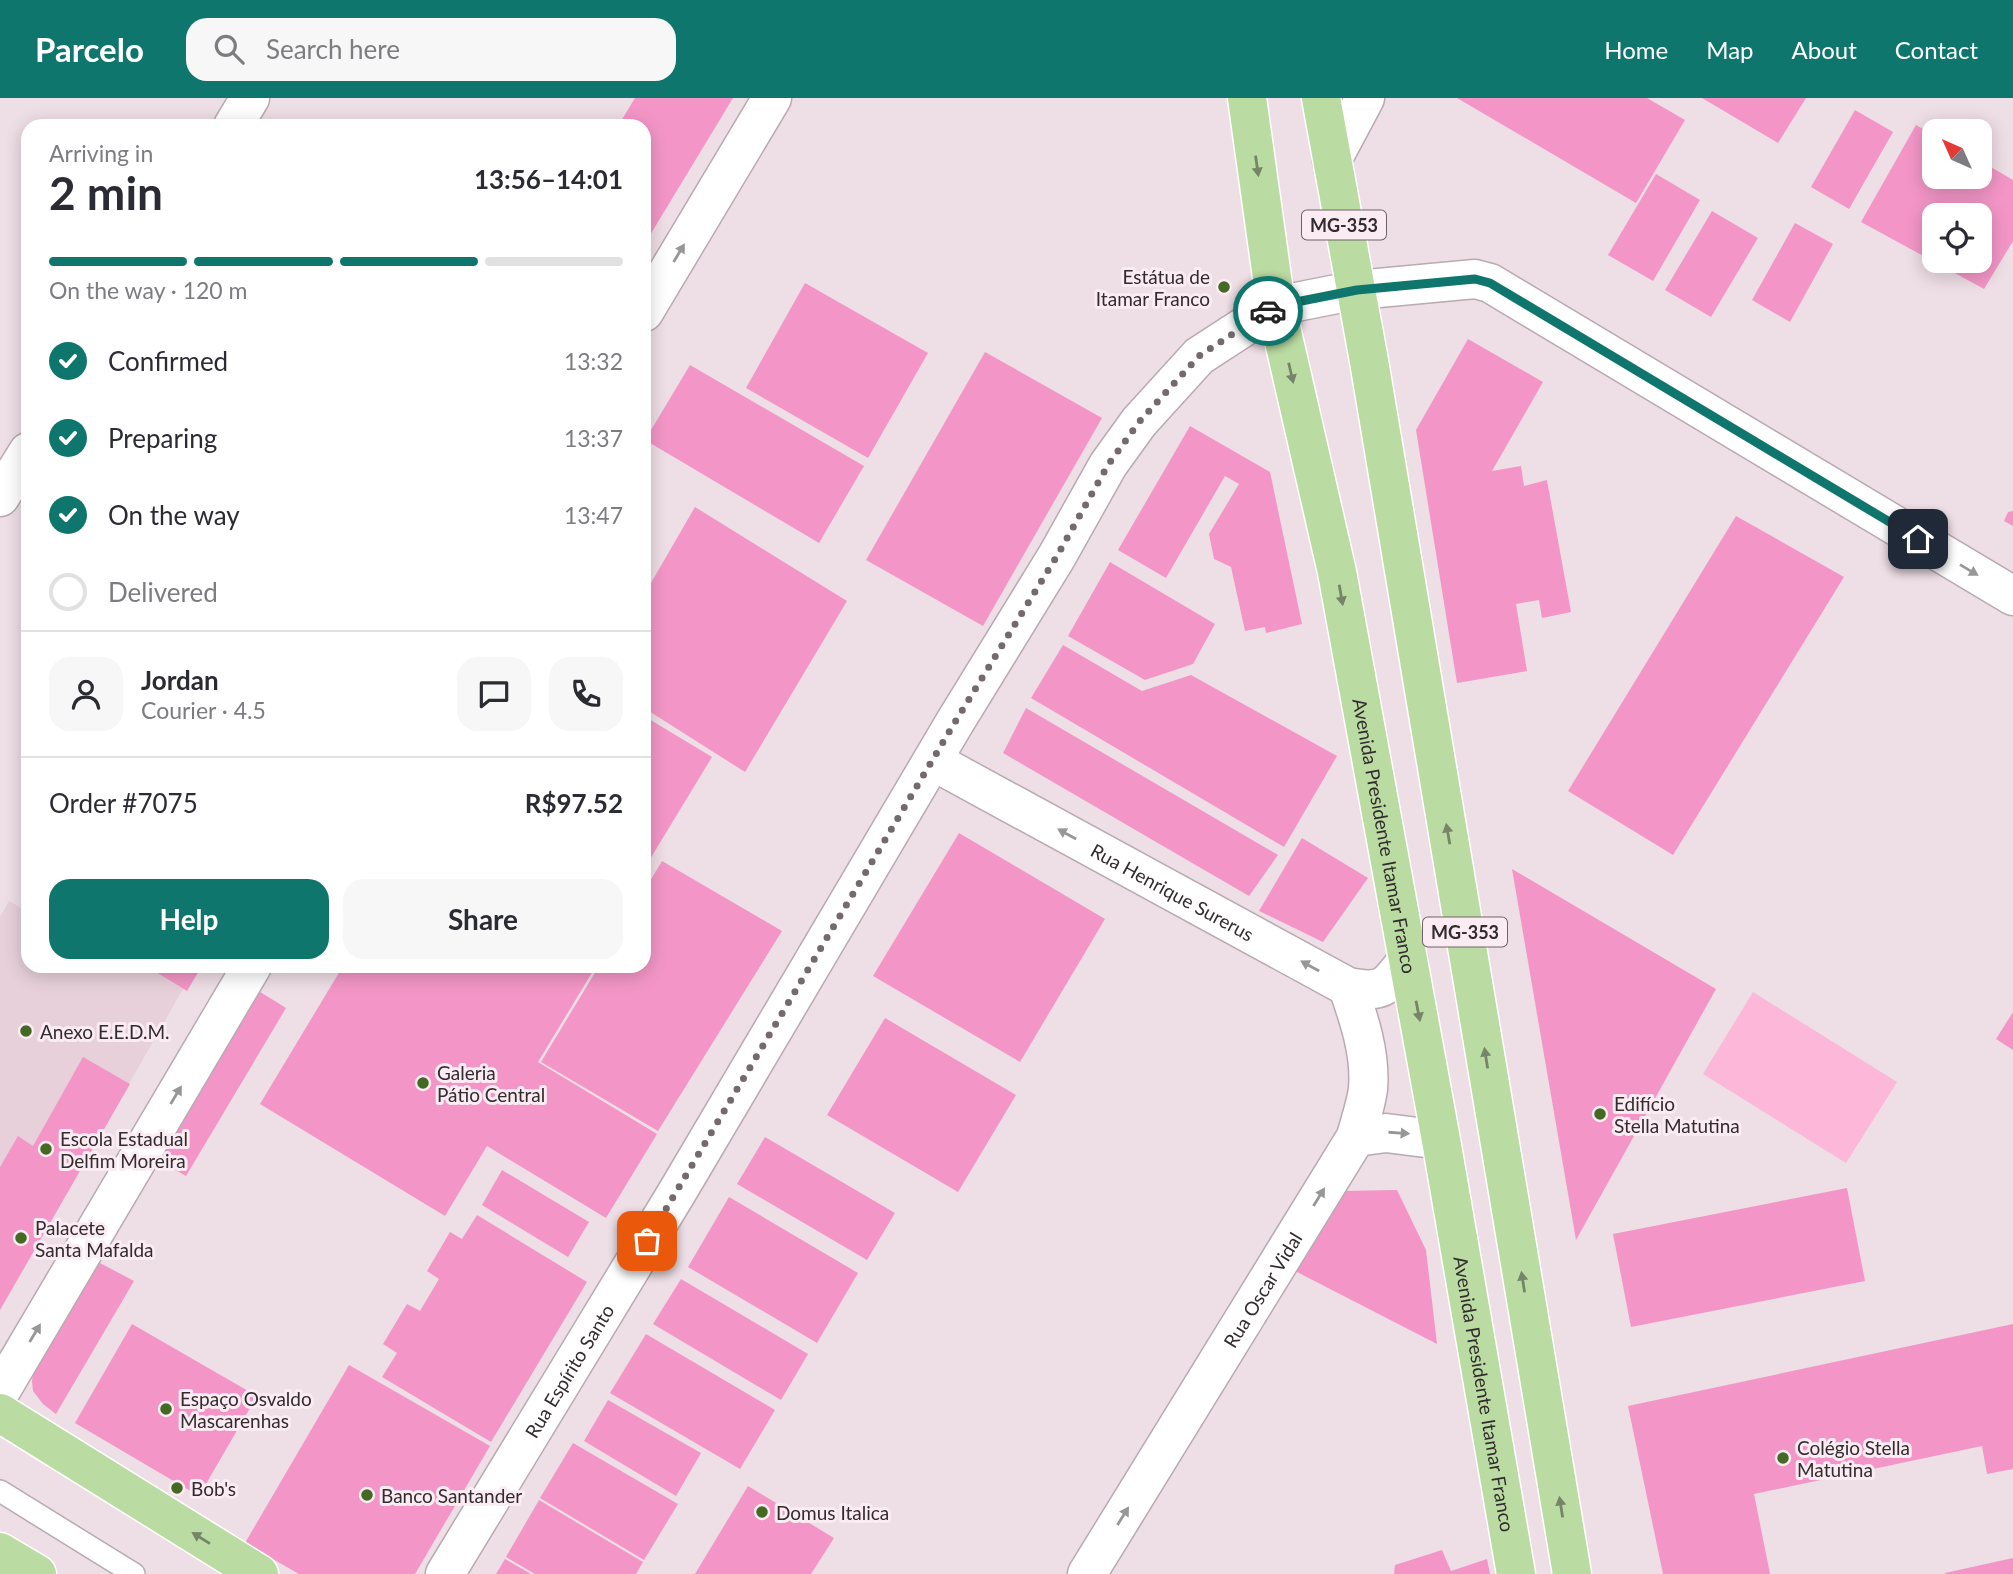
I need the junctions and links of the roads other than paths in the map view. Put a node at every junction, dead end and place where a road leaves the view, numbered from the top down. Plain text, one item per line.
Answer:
1 (250, 98) edge
2 (772, 98) edge
3 (1247, 98) edge
4 (1321, 98) edge
5 (1365, 98) edge
6 (237, 119) edge
7 (1332, 160) junction
8 (1357, 290) junction
9 (651, 300) edge
10 (1276, 306) junction
11 (21, 463) edge
12 (0, 497) edge
13 (2013, 596) edge
14 (933, 761) junction
15 (1408, 958) junction
16 (248, 973) edge
17 (1348, 987) junction
18 (1356, 1137) junction
19 (1441, 1140) junction
20 (0, 1392) edge
21 (0, 1413) edge
22 (0, 1491) edge
23 (0, 1552) edge
24 (37, 1574) edge
25 (134, 1574) edge
26 (260, 1574) edge
27 (445, 1574) edge
28 (1087, 1574) edge
29 (1516, 1574) edge
30 (1572, 1574) edge

1 - 6 street
9 -> 2 street
3 -> 10 main road, Avenida Presidente Itamar Franco
4 - 7 main road, MG-353
5 - 7 street
7 - 8 main road, MG-353
8 - 10 street
8 -> 13 street
30 -> 8 main road, MG-353
10 - 14 street, Rua Espírito Santo
10 -> 15 main road, Avenida Presidente Itamar Franco
11 - 12 street
17 -> 14 street, Rua Henrique Surerus
14 - 27 street, Rua Espírito Santo
15 - 17 street
15 -> 19 main road, Avenida Presidente Itamar Franco
20 -> 16 street
17 - 18 street, Rua Oscar Vidal
18 -> 19 street
28 -> 18 street, Rua Oscar Vidal
19 - 29 main road, Avenida Presidente Itamar Franco
26 -> 21 main road
22 - 25 lane
23 - 24 main road

